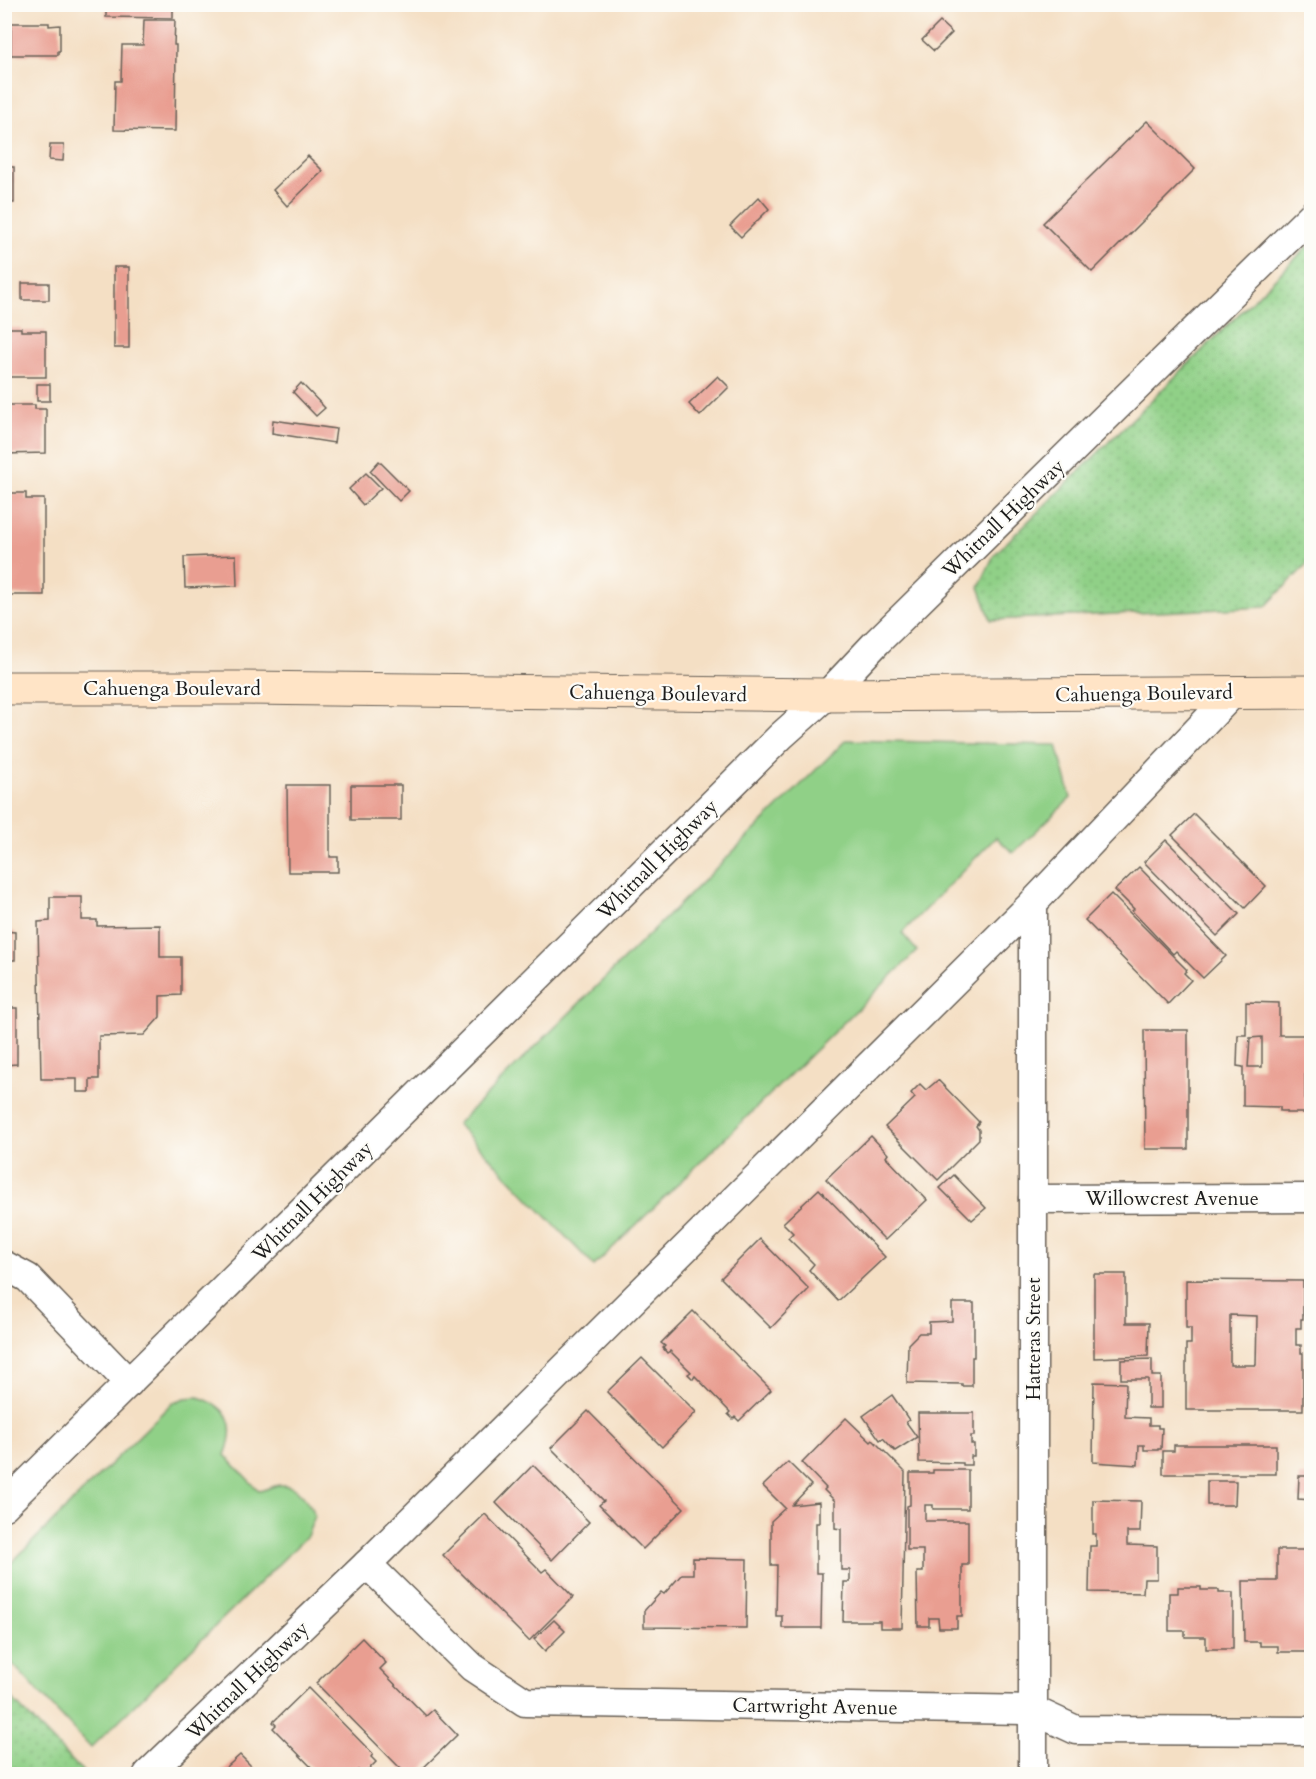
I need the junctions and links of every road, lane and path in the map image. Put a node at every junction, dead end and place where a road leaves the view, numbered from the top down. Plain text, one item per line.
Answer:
1 (1311, 215) edge
2 (4, 688) edge
3 (1234, 692) junction
4 (1311, 692) edge
5 (827, 695) junction
6 (1033, 903) junction
7 (1033, 1198) junction
8 (1311, 1198) edge
9 (4, 1265) edge
10 (129, 1383) junction
11 (4, 1506) edge
12 (367, 1564) junction
13 (1033, 1710) junction
14 (1311, 1731) edge
15 (148, 1774) edge
16 (1033, 1774) edge

1 - 5 street, Whitnall Highway
2 - 5 main road, Cahuenga Boulevard
3 - 4 main road, Cahuenga Boulevard
3 - 5 main road, Cahuenga Boulevard
3 - 6 street, Whitnall Highway
5 - 10 street, Whitnall Highway
6 - 7 street, Hatteras Street
6 - 12 street, Whitnall Highway
7 - 8 street, Willowcrest Avenue
7 - 13 street, Hatteras Street
9 - 10 street
10 - 11 street, Whitnall Highway
12 - 13 street, Cartwright Avenue
12 - 15 street, Whitnall Highway
13 - 14 street, Cartwright Avenue
13 - 16 street, Hatteras Street

